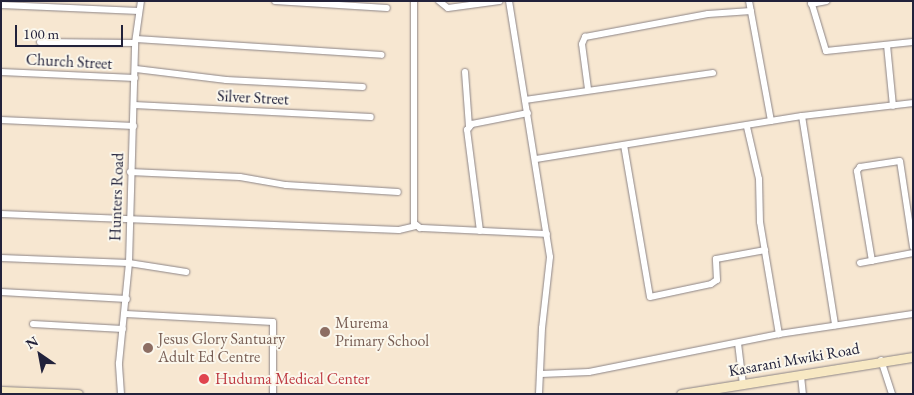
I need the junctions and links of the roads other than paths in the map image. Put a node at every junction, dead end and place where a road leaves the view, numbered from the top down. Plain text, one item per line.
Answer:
1 (140, 1) edge
2 (275, 1) edge
3 (414, 1) edge
4 (439, 1) edge
5 (500, 1) edge
6 (509, 1) edge
7 (749, 1) edge
8 (827, 1) edge
9 (811, 3) edge
10 (1, 5) edge
11 (386, 8) dead end
12 (139, 11) junction
13 (751, 11) junction
14 (135, 41) junction
15 (40, 42) dead end
16 (913, 42) edge
17 (887, 45) junction
18 (381, 55) dead end
19 (136, 69) junction
20 (1, 72) edge
21 (465, 72) dead end
22 (713, 73) dead end
23 (135, 78) junction
24 (363, 87) dead end
25 (588, 90) junction
26 (525, 100) junction
27 (913, 103) edge
28 (134, 105) junction
29 (893, 106) junction
30 (528, 113) junction
31 (802, 116) junction
32 (371, 117) dead end
33 (1, 120) edge
34 (772, 121) junction
35 (134, 126) junction
36 (469, 127) junction
37 (747, 127) junction
38 (624, 145) junction
39 (536, 159) junction
40 (130, 172) junction
41 (398, 192) dead end
42 (1, 214) edge
43 (128, 219) junction
44 (416, 226) junction
45 (480, 231) junction
46 (547, 234) junction
47 (913, 247) edge
48 (765, 250) junction
49 (913, 253) edge
50 (1, 258) edge
51 (872, 261) junction
52 (129, 263) junction
53 (860, 263) dead end
54 (186, 272) dead end
55 (1, 292) edge
56 (127, 299) junction
57 (126, 314) junction
58 (913, 314) edge
59 (33, 324) dead end
60 (835, 325) junction
61 (124, 330) junction
62 (779, 334) junction
63 (738, 343) junction
64 (913, 357) edge
65 (881, 360) junction
66 (541, 374) junction
67 (801, 376) junction
68 (743, 385) junction
69 (1, 392) edge
70 (78, 394) edge
71 (121, 394) edge
72 (273, 394) edge
73 (540, 394) edge
74 (681, 394) edge
75 (803, 394) edge
76 (892, 394) edge

1 - 12 street, Hunters Road
2 - 11 street
3 - 44 street
4 - 5 street
6 - 26 street
7 - 13 street
8 - 9 street
9 - 17 street
10 - 12 street
12 - 14 street, Hunters Road
13 - 25 street
13 - 34 street
14 - 15 street
14 - 18 street
14 - 19 street, Hunters Road
16 - 17 street
17 - 29 street
19 - 23 street, Hunters Road
19 - 24 street
20 - 23 street, Church Street
21 - 36 street
22 - 25 street
23 - 28 street, Hunters Road
25 - 26 street
26 - 30 street
27 - 29 street
28 - 32 street, Silver Street
28 - 35 street, Hunters Road
29 - 31 street
30 - 36 street
30 - 39 street
31 - 34 street
31 - 60 street
33 - 35 street
34 - 37 street
35 - 40 street, Hunters Road
36 - 45 street
37 - 38 street
37 - 48 street
38 - 39 street
38 - 48 street
39 - 46 street
40 - 41 street
40 - 43 street, Hunters Road
42 - 43 street
43 - 44 street
43 - 52 street, Hunters Road
44 - 45 street
45 - 46 street
46 - 66 street
47 - 51 street
48 - 62 street
49 - 51 street
50 - 52 street
51 - 53 street
52 - 54 street
52 - 56 street, Hunters Road
55 - 56 street
56 - 57 street, Hunters Road
57 - 61 street, Hunters Road
57 - 72 street
58 - 60 street
59 - 61 street
60 - 62 street
61 - 71 street, Hunters Road
62 - 63 street
63 - 66 street
63 - 68 street
64 - 65 main road, Kasarani Mwiki Road
65 - 67 main road, Kasarani Mwiki Road
65 - 76 street
66 - 73 street
67 - 68 main road, Kasarani Mwiki Road
67 - 75 street
68 - 74 main road, Kasarani Mwiki Road
69 - 70 main road

